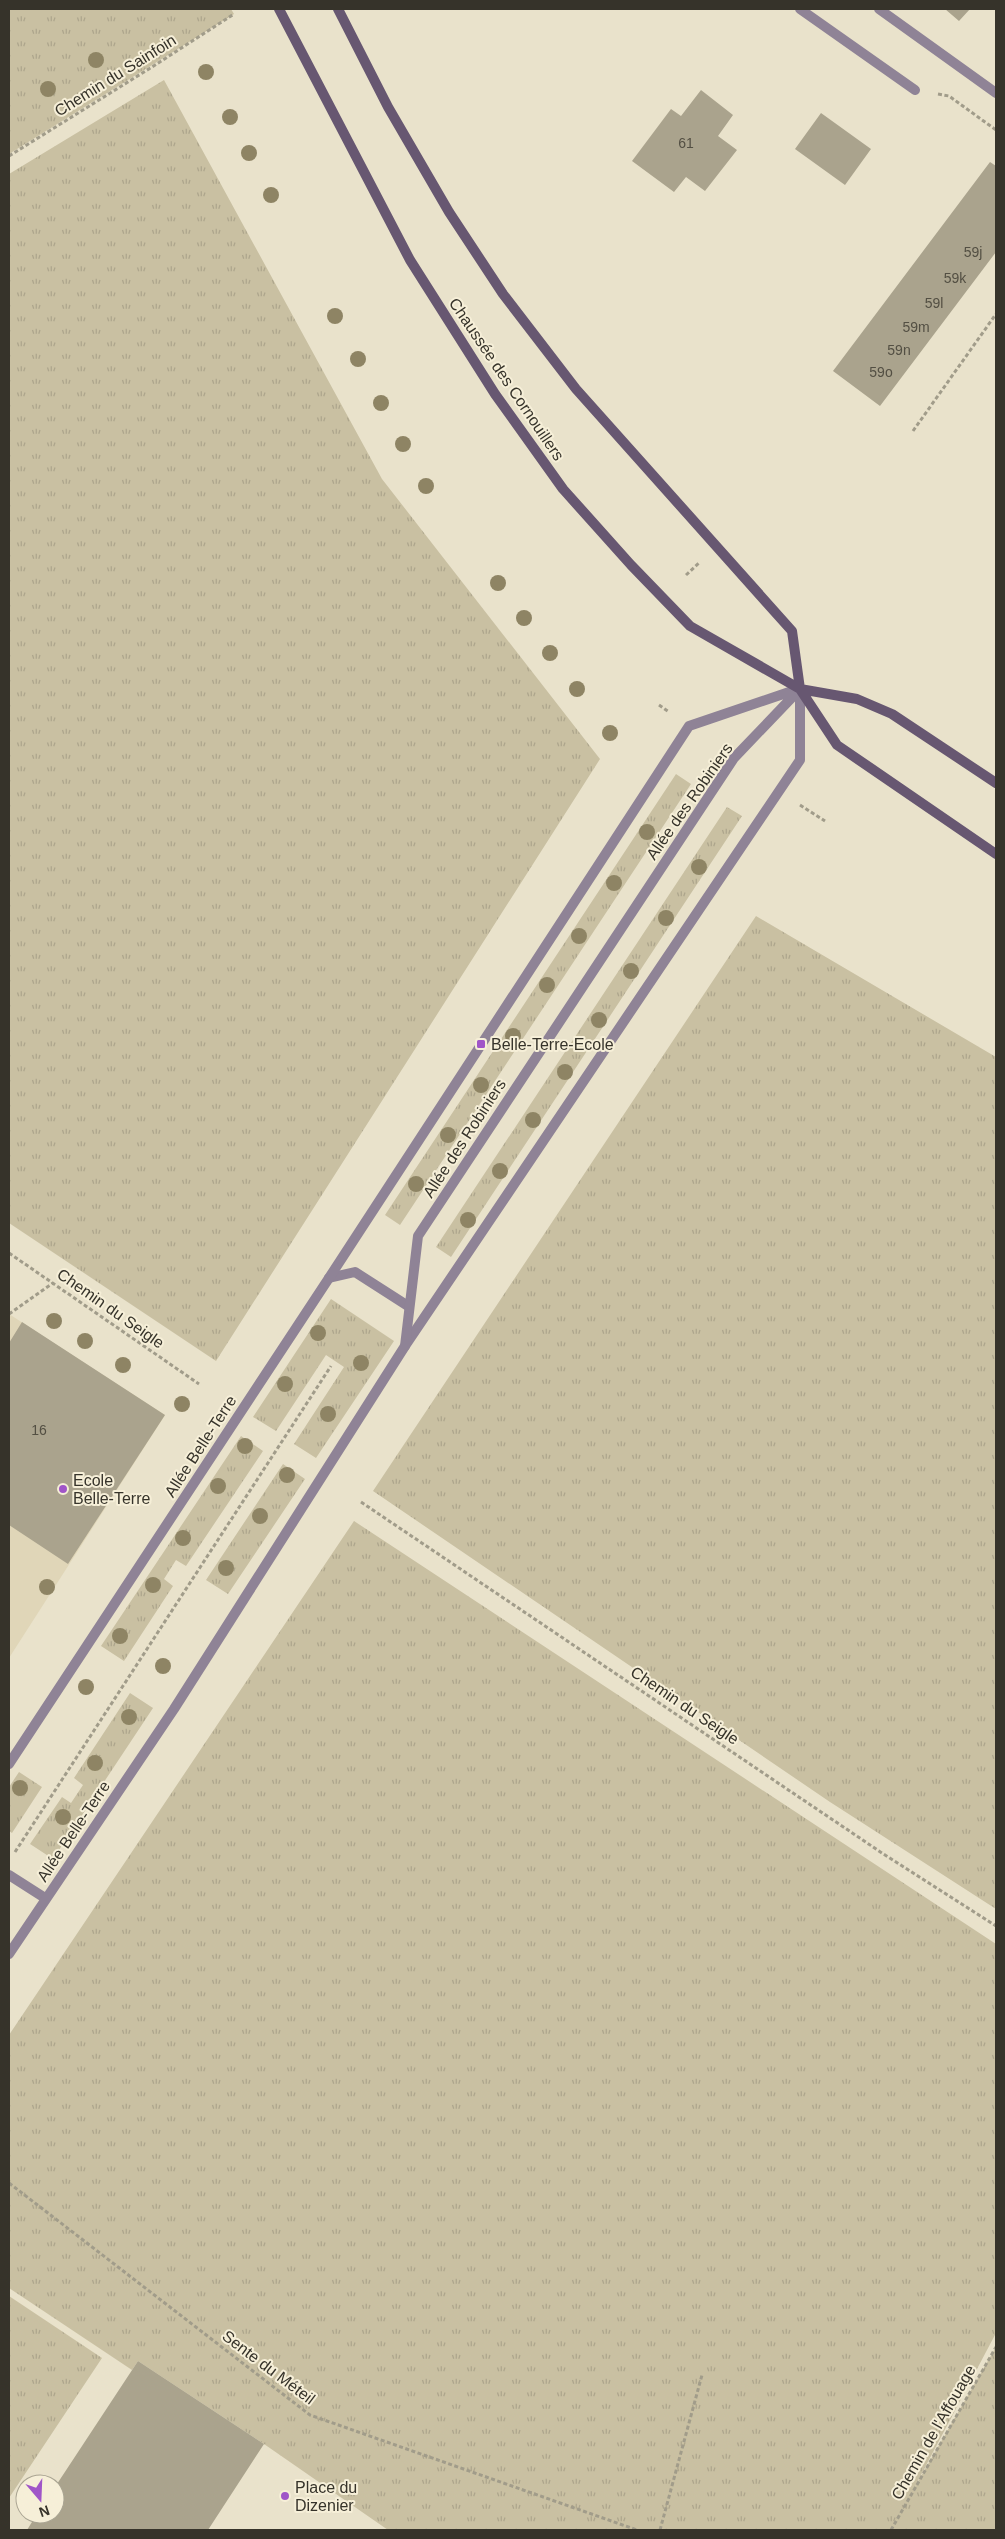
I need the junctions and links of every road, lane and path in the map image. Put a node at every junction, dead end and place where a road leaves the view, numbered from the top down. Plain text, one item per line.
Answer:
1 (279, 9) edge
2 (338, 9) edge
3 (800, 9) edge
4 (879, 9) edge
5 (234, 14) dead end
6 (915, 90) joint
7 (996, 93) edge
8 (996, 130) edge
9 (9, 156) edge
10 (996, 314) edge
11 (913, 432) dead end
12 (703, 560) dead end
13 (686, 575) dead end
14 (800, 688) junction
15 (996, 783) edge
16 (996, 854) edge
17 (417, 1144) joint
18 (9, 1253) edge
19 (330, 1278) junction
20 (53, 1284) junction
21 (408, 1306) junction
22 (9, 1314) edge
23 (404, 1346) junction
24 (331, 1366) dead end
25 (199, 1384) dead end
26 (361, 1502) dead end
27 (9, 1764) edge
28 (14, 1853) dead end
29 (9, 1875) edge
30 (45, 1898) junction
31 (996, 1926) edge
32 (9, 1954) edge
33 (9, 2183) edge
34 (996, 2347) edge
35 (702, 2374) dead end
36 (637, 2530) edge
37 (660, 2530) edge
38 (891, 2530) edge

1 - 14 street, Chaussée des Cornouillers
2 - 14 street, Chaussée des Cornouillers
3 - 6 street
4 - 7 street
5 - 9 path, Chemin du Sainfoin
6 - 8 path
10 - 11 path
12 - 13 path
14 - 15 street, Chaussée des Cornouillers
14 - 16 street, Chaussée des Cornouillers
14 - 17 street, Allée des Robiniers
14 - 21 street, Allée des Robiniers
14 - 23 street, Allée Belle-Terre
17 - 19 street, Allée Belle-Terre
18 - 20 path, Chemin du Seigle
19 - 21 street
19 - 27 street, Allée Belle-Terre
20 - 22 path
20 - 25 path, Chemin du Seigle
21 - 23 street, Allée des Robiniers
23 - 30 street, Allée Belle-Terre
24 - 28 path
26 - 31 path, Chemin du Seigle
29 - 30 street
30 - 32 street, Allée Belle-Terre
33 - 36 path, Sente du Méteil
34 - 38 path, Chemin de l'Affouage
35 - 37 path

